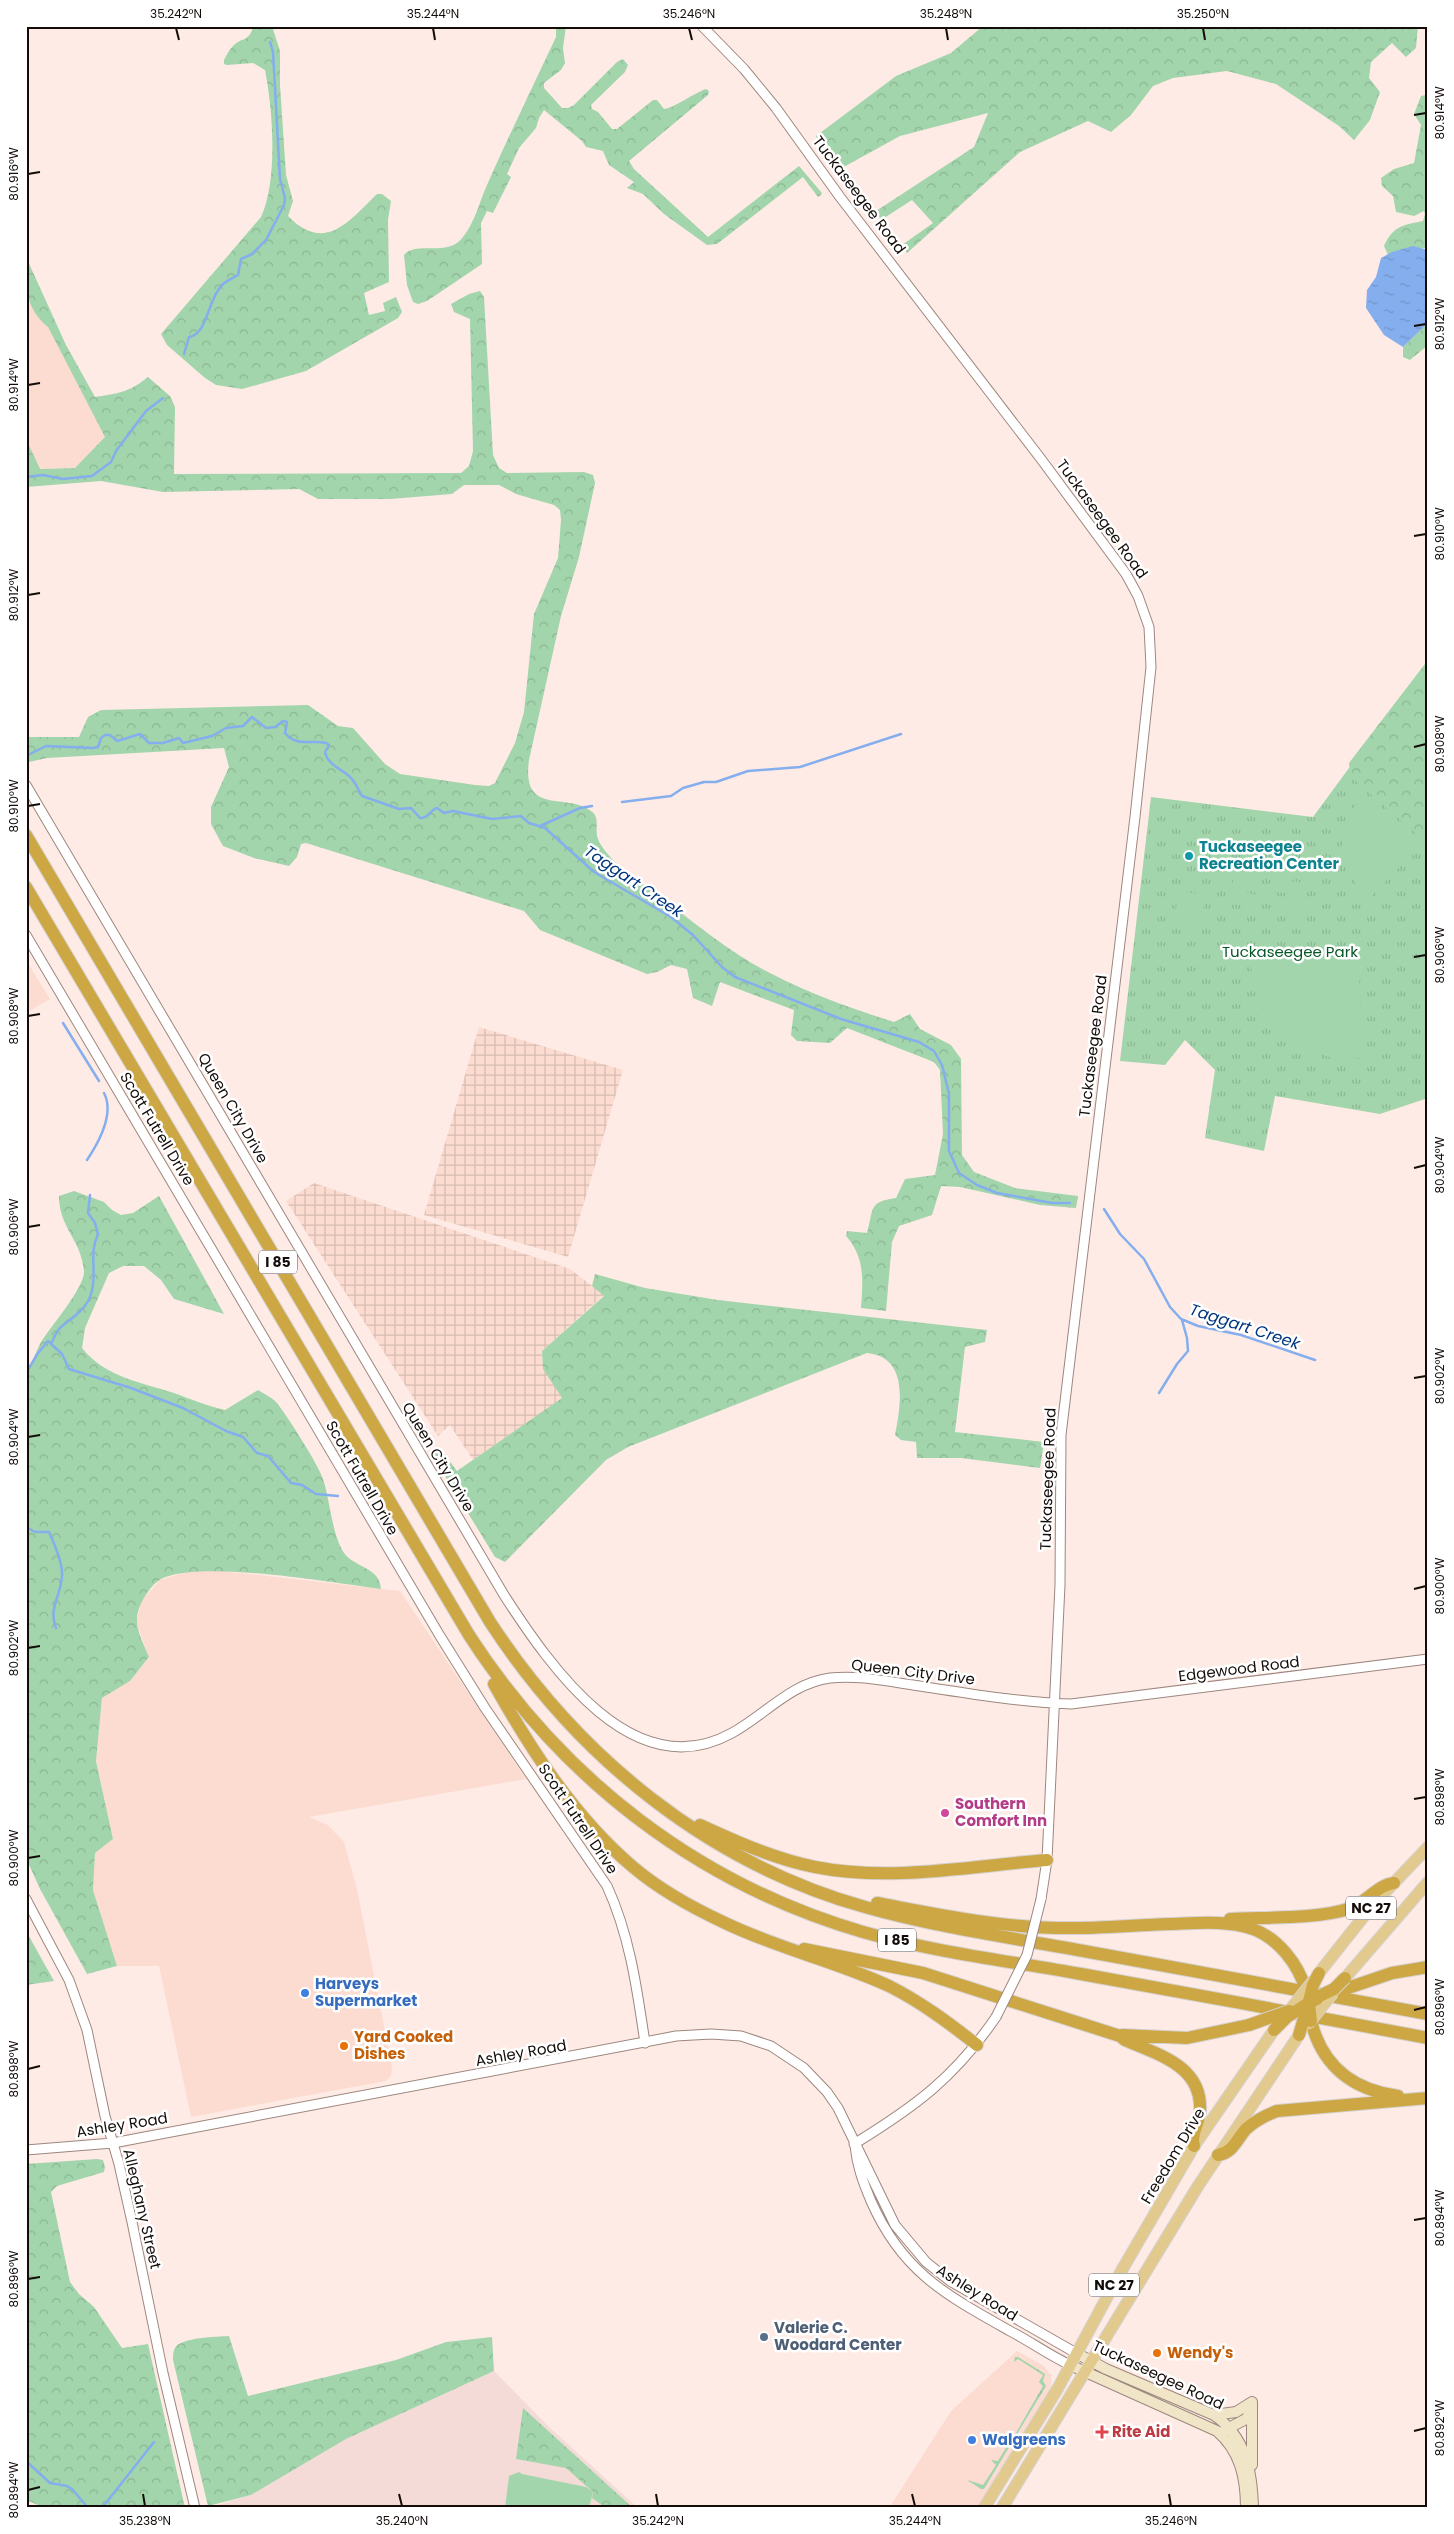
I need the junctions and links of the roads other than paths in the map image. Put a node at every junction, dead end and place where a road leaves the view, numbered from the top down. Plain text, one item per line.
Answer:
1 (702, 26) edge
2 (26, 785) edge
3 (26, 835) edge
4 (26, 887) edge
5 (26, 935) edge
6 (469, 1635) junction
7 (1428, 1659) edge
8 (1054, 1703) junction
9 (655, 1803) junction
10 (1428, 1847) edge
11 (1047, 1860) junction
12 (1428, 1882) edge
13 (1394, 1883) junction
14 (806, 1887) junction
15 (26, 1898) edge
16 (1209, 1922) junction
17 (777, 1944) junction
18 (1428, 1967) edge
19 (1319, 1973) joint
20 (1346, 1978) junction
21 (1333, 1993) junction
22 (1308, 2000) junction
23 (1289, 2012) junction
24 (1428, 2014) edge
25 (1310, 2021) junction
26 (1274, 2030) junction
27 (1299, 2035) junction
28 (1120, 2036) junction
29 (1428, 2038) edge
30 (645, 2043) junction
31 (977, 2045) junction
32 (1428, 2098) edge
33 (1412, 2099) junction
34 (113, 2143) junction
35 (854, 2144) junction
36 (1194, 2146) junction
37 (26, 2150) edge
38 (1218, 2155) junction
39 (1076, 2354) junction
40 (1070, 2365) junction
41 (1089, 2368) junction
42 (1252, 2410) junction
43 (1214, 2415) junction
44 (1231, 2429) junction
45 (1217, 2431) junction
46 (1252, 2489) junction
47 (989, 2505) edge
48 (195, 2508) edge
49 (1002, 2508) edge
50 (1246, 2508) edge
51 (1253, 2508) edge

1 - 8 street, Tuckaseegee Road
2 - 8 street, Queen City Drive
3 - 9 highway, I 85
4 - 6 highway, I 85
5 - 30 street, Scott Futrell Drive
6 - 17 highway
6 - 29 highway, I 85
7 - 8 street, Edgewood Road
8 - 11 street, Tuckaseegee Road
9 - 11 highway
9 - 14 highway, I 85
10 - 13 main road, NC 27
11 - 31 street, Tuckaseegee Road, bridge
12 - 20 main road, NC 27
13 - 16 highway
13 - 19 main road, NC 27
14 - 16 highway
14 - 24 highway, I 85
15 - 34 street, Alleghany Street
16 - 22 highway
17 - 28 highway
17 - 31 highway
18 - 21 highway
19 - 22 highway, bridge
20 - 21 main road, NC 27, bridge
20 - 22 highway, bridge
21 - 22 highway, bridge
21 - 25 main road, NC 27, bridge
22 - 23 highway, bridge
22 - 25 highway, bridge
22 - 26 highway, bridge
22 - 27 highway, bridge
23 - 26 main road, Freedom Drive / NC 27, bridge
23 - 28 highway, bridge
25 - 27 main road, NC 27, bridge
25 - 33 highway
26 - 36 main road, Freedom Drive / NC 27
27 - 38 main road, NC 27
28 - 36 highway
30 - 34 street, Ashley Road
30 - 35 street, Ashley Road
31 - 35 street, Tuckaseegee Road
32 - 33 highway
33 - 38 highway
34 - 37 street, Ashley Road
34 - 48 street, Alleghany Street
35 - 39 street, Ashley Road
35 - 40 street, Ashley Road
36 - 39 main road, Freedom Drive / NC 27
38 - 41 main road, NC 27
39 - 40 main road, Freedom Drive / NC 27
39 - 41 main road, Tuckaseegee Road
40 - 41 main road, Tuckaseegee Road
40 - 47 main road, Freedom Drive / NC 27
41 - 43 main road, Tuckaseegee Road
41 - 45 main road, Tuckaseegee Road
41 - 49 main road, NC 27
42 - 43 main road
42 - 44 main road
42 - 46 main road
43 - 44 main road, Tuckaseegee Road
44 - 45 main road
44 - 46 main road, Tuckaseegee Road
45 - 50 main road, Tuckaseegee Road
46 - 51 main road, Tuckaseegee Road

